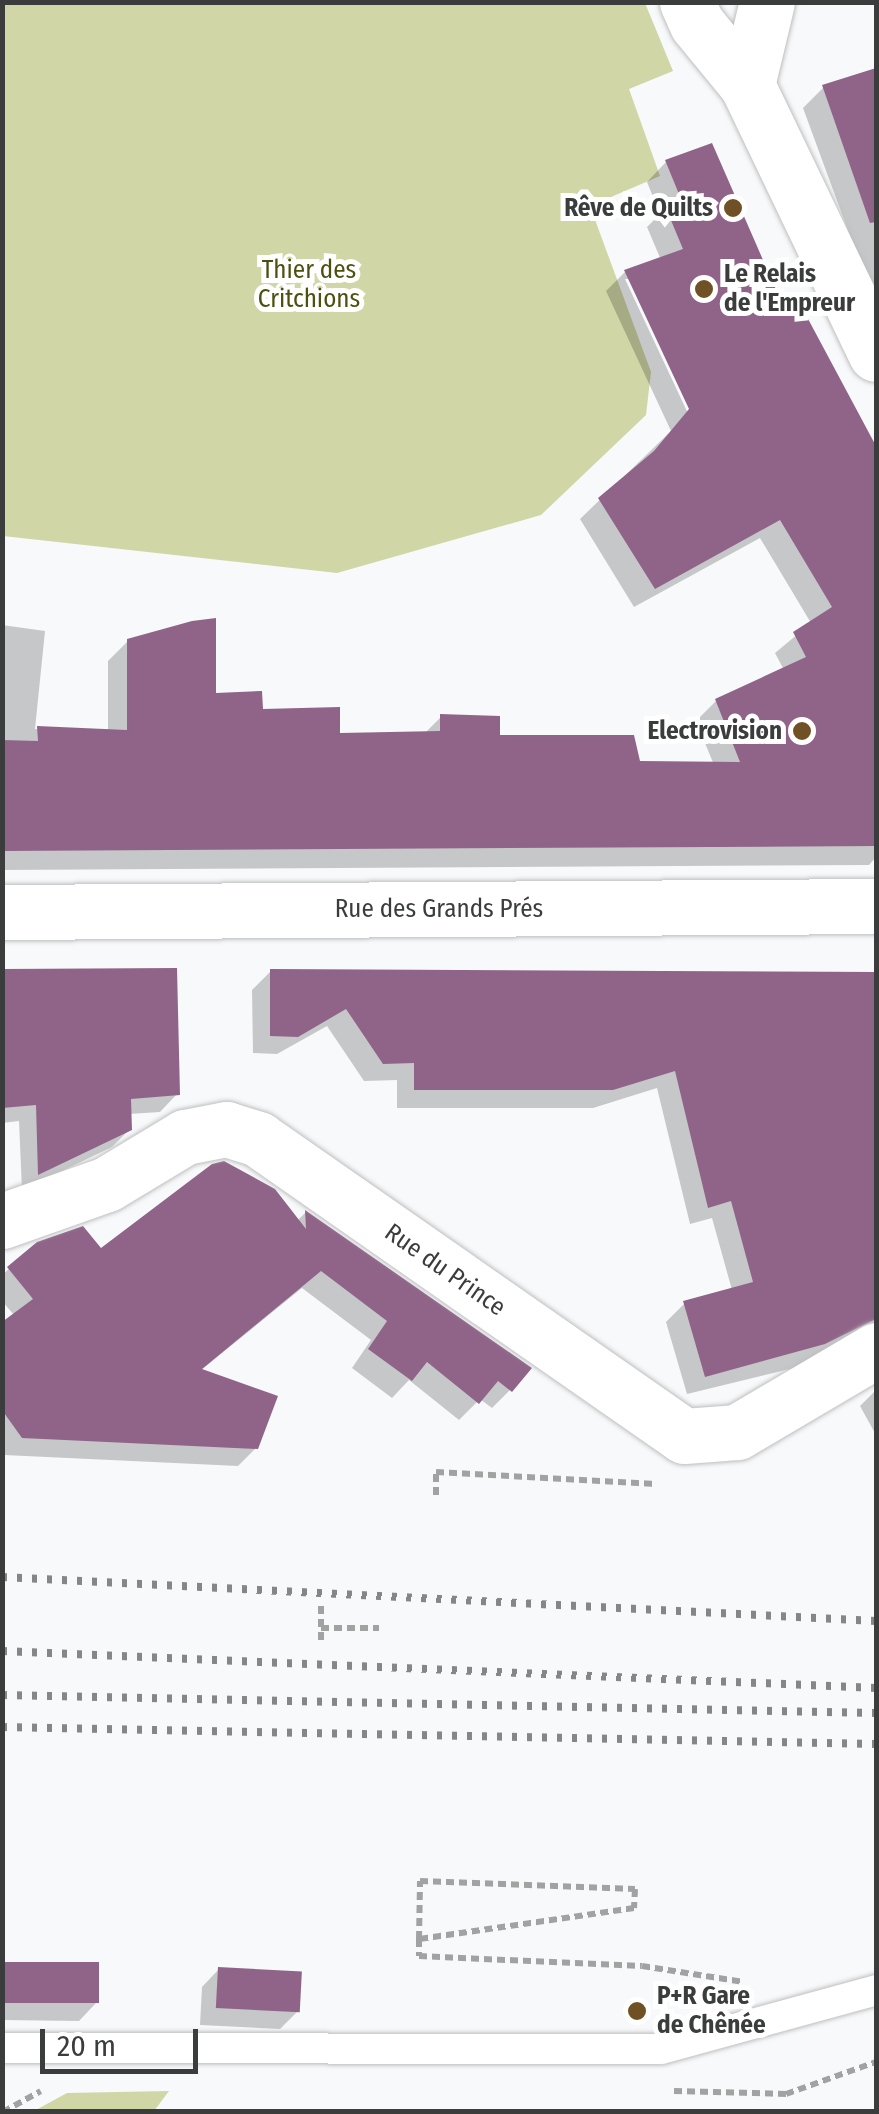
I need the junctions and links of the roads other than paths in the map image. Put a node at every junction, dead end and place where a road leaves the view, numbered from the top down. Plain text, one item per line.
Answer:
1 (687, 2) edge
2 (767, 2) edge
3 (747, 84) junction
4 (876, 354) edge
5 (876, 906) edge
6 (2, 912) edge
7 (2, 1221) edge
8 (876, 1350) edge
9 (876, 1990) edge
10 (2, 2048) edge

1 - 3 street
2 - 3 street
3 - 4 street
5 - 6 street, Rue des Grands Prés
7 - 8 street, Rue du Prince
9 - 10 lane

